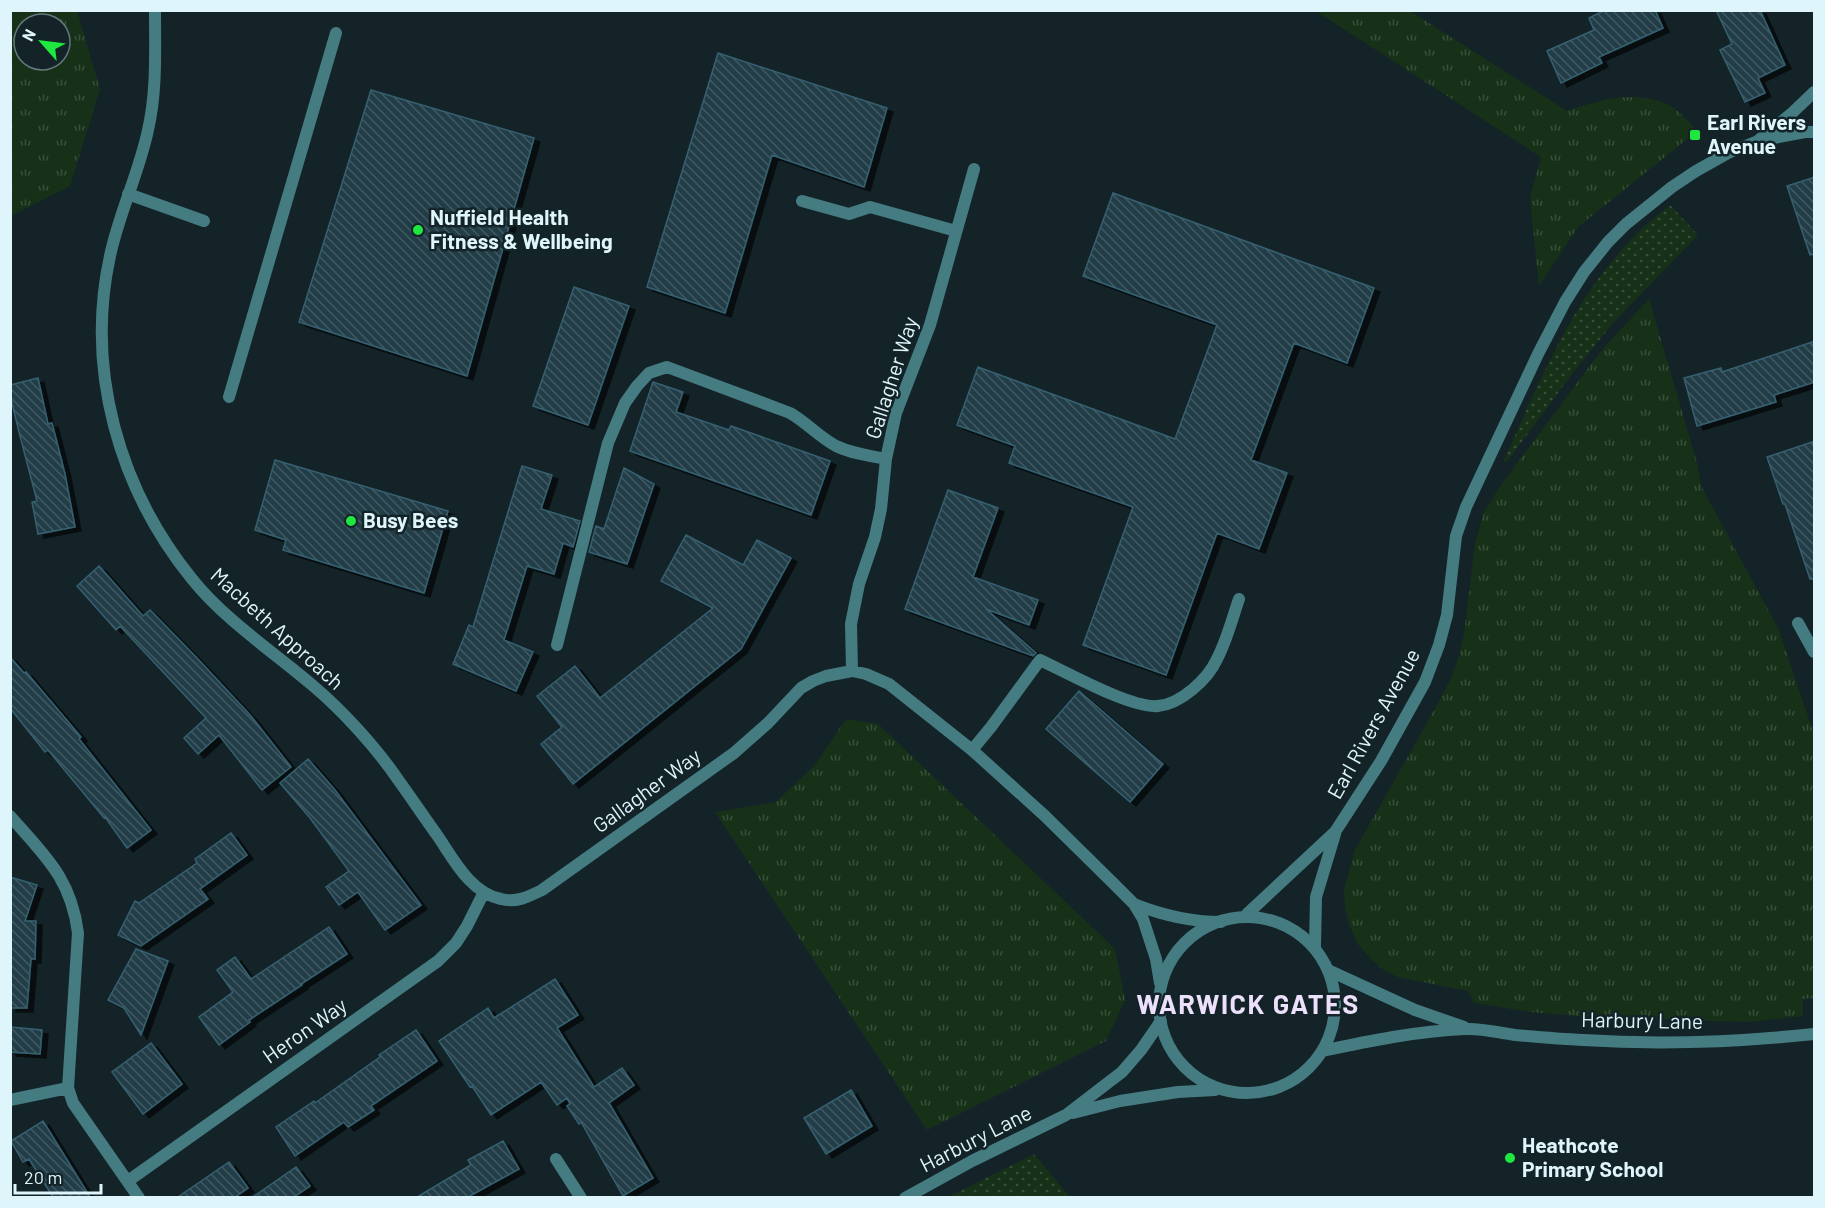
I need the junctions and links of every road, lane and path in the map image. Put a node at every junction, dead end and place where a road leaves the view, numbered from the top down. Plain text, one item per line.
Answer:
1 (155, 10) edge
2 (336, 33) dead end
3 (1815, 92) edge
4 (1815, 132) edge
5 (1758, 141) junction
6 (974, 169) dead end
7 (128, 194) junction
8 (802, 201) dead end
9 (204, 221) dead end
10 (956, 231) junction
11 (229, 397) dead end
12 (886, 459) junction
13 (1239, 599) dead end
14 (1798, 623) dead end
15 (557, 645) dead end
16 (1815, 652) edge
17 (852, 671) junction
18 (972, 750) junction
19 (10, 816) edge
20 (1335, 832) junction
21 (484, 892) junction
22 (1134, 904) junction
23 (1246, 914) junction
24 (1221, 922) junction
25 (1315, 946) junction
26 (1329, 970) junction
27 (1160, 983) junction
28 (1161, 1021) junction
29 (1468, 1029) junction
30 (1815, 1034) edge
31 (1322, 1052) junction
32 (68, 1088) junction
33 (1216, 1090) junction
34 (10, 1100) edge
35 (1066, 1115) junction
36 (556, 1159) dead end
37 (128, 1181) junction
38 (140, 1197) edge
39 (580, 1197) edge
40 (905, 1197) edge

1 - 7 street, Macbeth Approach
2 - 11 street
3 - 5 street, Earl Rivers Avenue
4 - 5 street, Earl Rivers Avenue
5 - 20 street, Earl Rivers Avenue
6 - 10 street, Gallagher Way
7 - 9 street
7 - 21 street, Macbeth Approach
8 - 10 street
10 - 12 street, Gallagher Way
12 - 15 street
12 - 17 street, Gallagher Way
13 - 18 street
14 - 16 street
17 - 18 street
17 - 21 street, Gallagher Way
18 - 22 street
19 - 32 street
20 - 23 street, Earl Rivers Avenue
20 - 25 street, Earl Rivers Avenue
21 - 37 street, Heron Way
22 - 24 street
22 - 27 street
23 - 24 street
23 - 25 street
24 - 27 street
25 - 26 street
26 - 29 street, Harbury Lane
26 - 31 street
27 - 28 street
28 - 33 street
28 - 35 street, Harbury Lane
29 - 30 street, Harbury Lane
29 - 31 street, Harbury Lane
31 - 33 street
32 - 34 street
32 - 37 street
33 - 35 street, Harbury Lane
35 - 40 street, Harbury Lane
36 - 39 street
37 - 38 street

